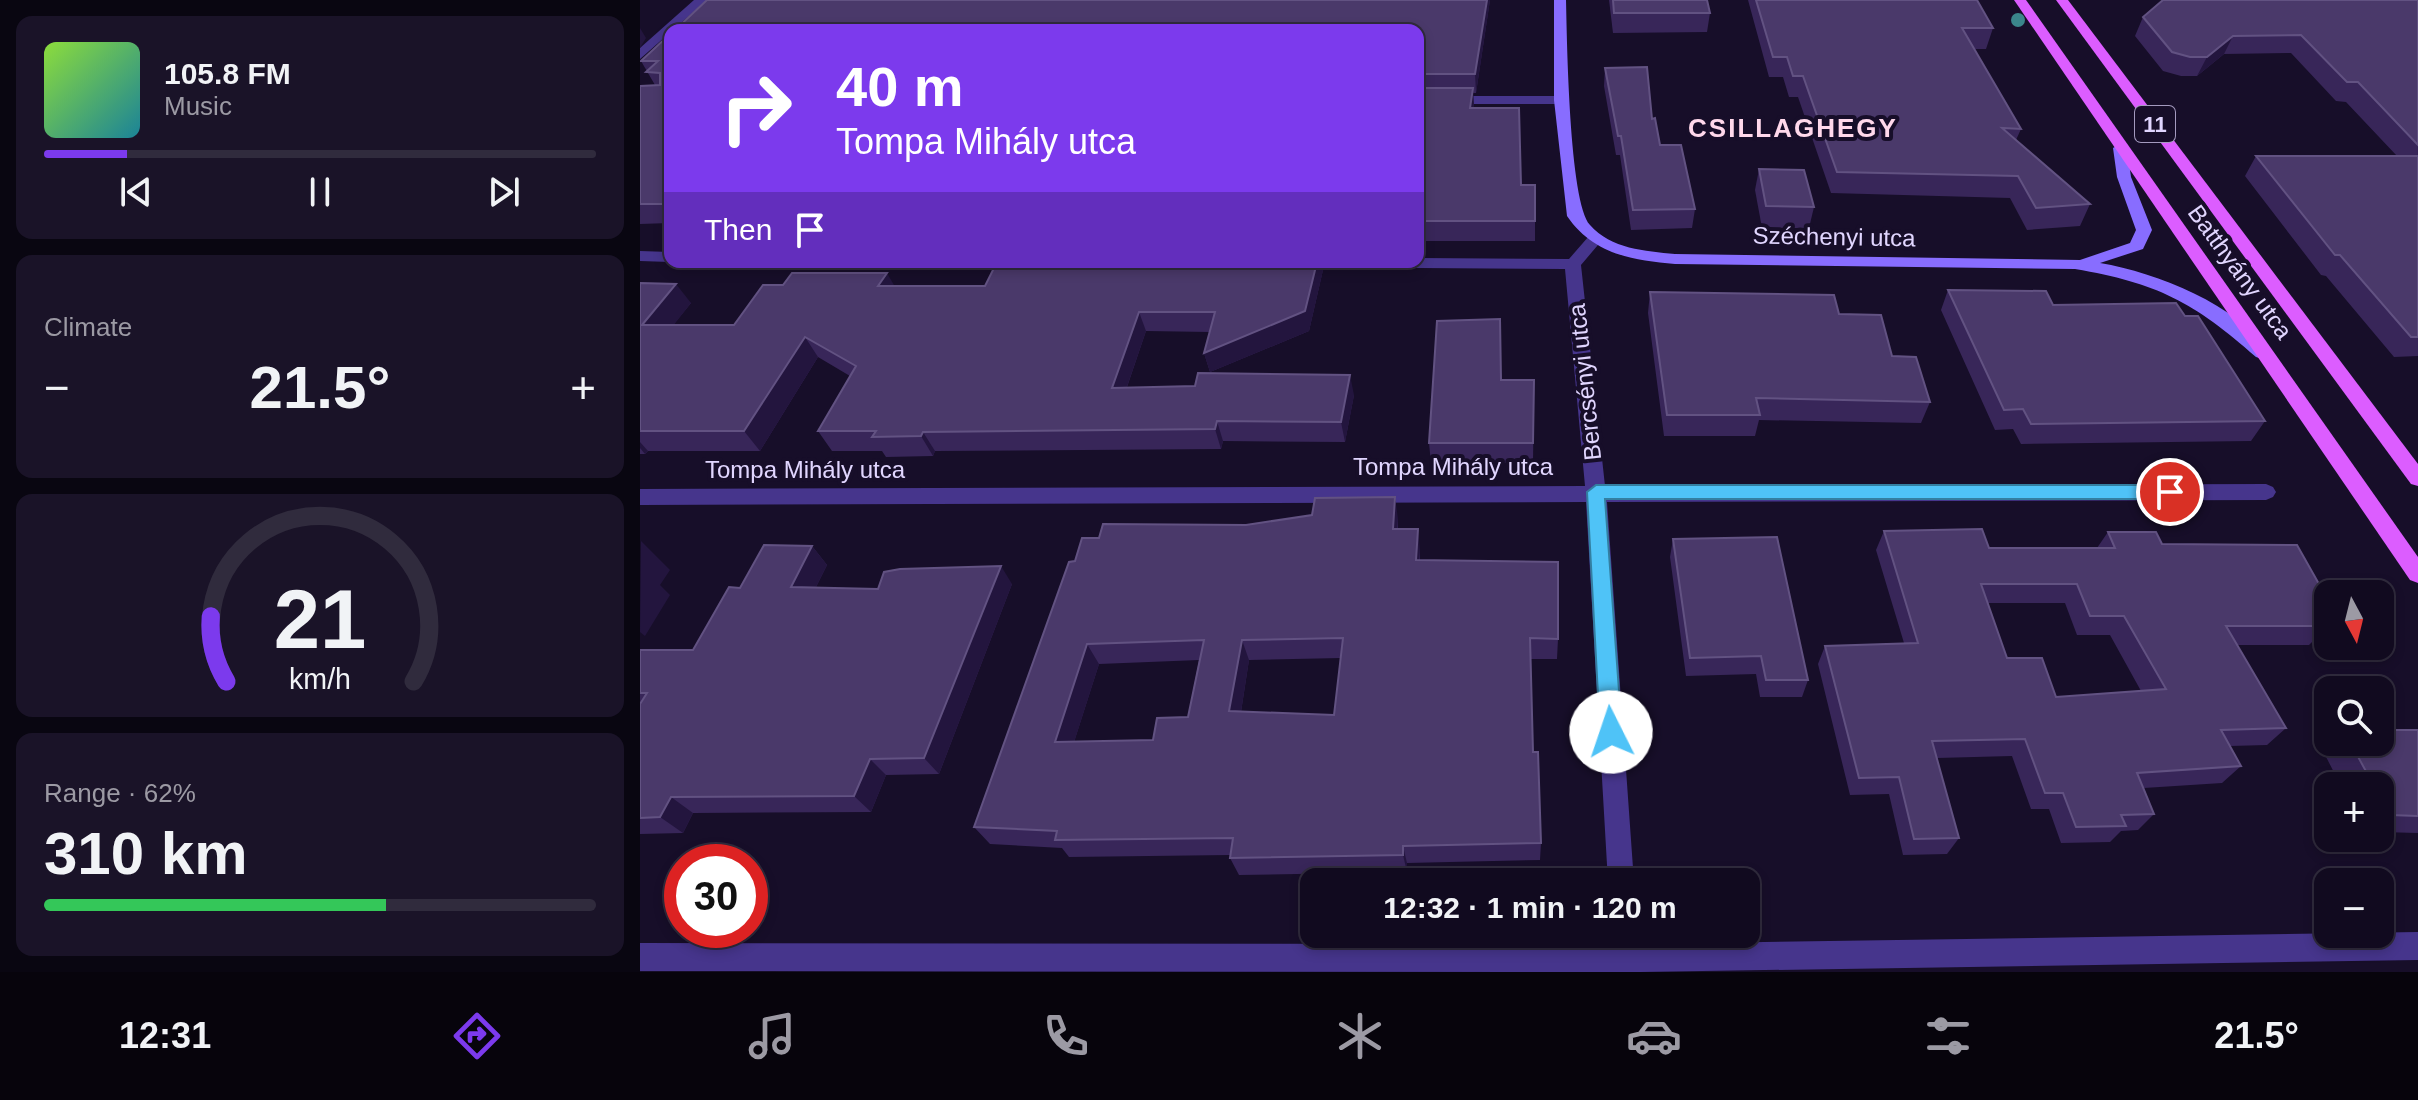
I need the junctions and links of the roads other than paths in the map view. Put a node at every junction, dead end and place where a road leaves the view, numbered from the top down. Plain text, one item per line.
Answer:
1 (701, 0) edge
2 (1560, 0) edge
3 (2020, 0) edge
4 (2062, 0) edge
5 (674, 24) edge
6 (664, 33) edge
7 (640, 55) edge
8 (1424, 100) edge
9 (1561, 100) junction
10 (2120, 148) junction
11 (1595, 239) junction
12 (640, 256) edge
13 (664, 257) edge
14 (1424, 263) edge
15 (1573, 264) junction
16 (2075, 264) junction
17 (2274, 364) junction
18 (2418, 479) edge
19 (1596, 492) junction
20 (2266, 492) dead end
21 (640, 497) edge
22 (2418, 574) edge
23 (1620, 868) edge
24 (2418, 946) edge
25 (1625, 955) edge
26 (640, 957) edge

1 - 5 street
2 - 9 street
3 - 10 main road, Batthyány utca / 11
4 - 18 main road, Batthyány utca / 11
6 - 7 street
8 - 9 street
9 - 11 street, Széchenyi utca
10 - 16 street, Széchenyi utca
10 - 17 main road, Batthyány utca / 11
11 - 15 street
11 - 16 street, Széchenyi utca
12 - 13 street
14 - 15 street
15 - 19 street, Bercsényi utca
16 - 17 street, Széchenyi utca
17 - 22 main road, Batthyány utca / 11
19 - 20 street, Tompa Mihály utca
19 - 21 street, Tompa Mihály utca
19 - 23 street, Bercsényi utca
24 - 25 street
25 - 26 street

